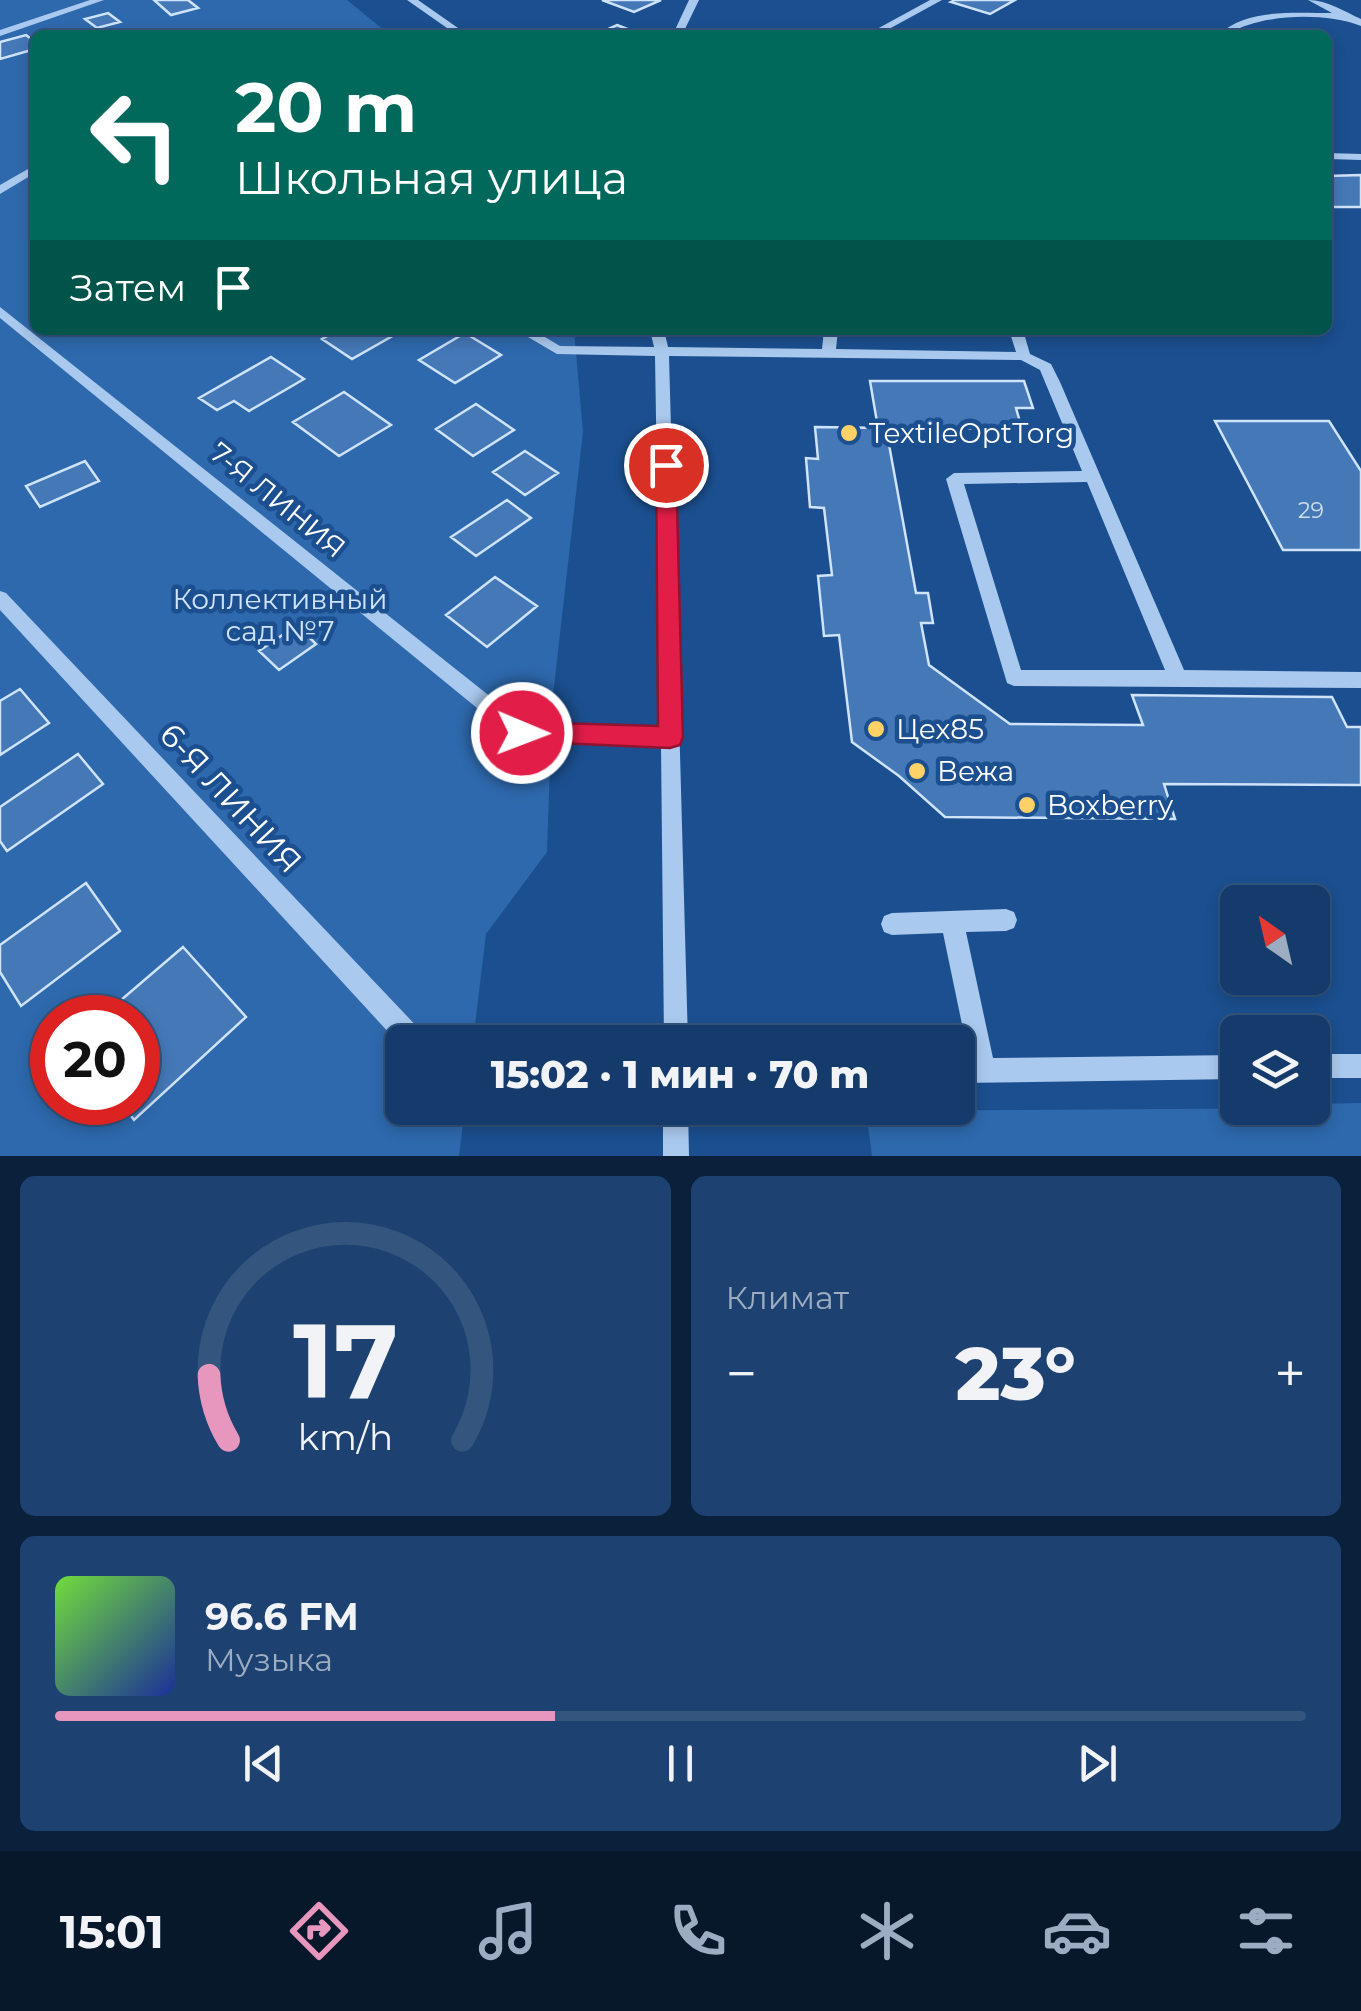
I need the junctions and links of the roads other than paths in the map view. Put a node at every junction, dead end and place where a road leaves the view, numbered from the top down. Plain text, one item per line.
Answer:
1 (99, 0) edge
2 (412, 0) edge
3 (694, 0) edge
4 (937, 0) edge
5 (1312, 0) edge
6 (1349, 16) junction
7 (1361, 22) edge
8 (456, 30) edge
9 (680, 30) edge
10 (880, 30) edge
11 (1228, 30) edge
12 (0, 33) edge
13 (1332, 156) edge
14 (1361, 156) edge
15 (30, 171) edge
16 (0, 190) edge
17 (0, 311) edge
18 (532, 335) edge
19 (658, 335) edge
20 (830, 335) edge
21 (1018, 335) edge
22 (662, 354) junction
23 (828, 354) junction
24 (1024, 356) junction
25 (1093, 476) junction
26 (0, 598) edge
27 (1178, 678) junction
28 (1361, 680) edge
29 (670, 737) junction
30 (1006, 920) dead end
31 (952, 922) junction
32 (892, 924) dead end
33 (398, 1025) edge
34 (676, 1025) edge
35 (1330, 1066) edge
36 (1361, 1066) edge
37 (1220, 1067) edge
38 (975, 1071) edge
39 (984, 1071) junction
40 (676, 1125) edge
41 (676, 1156) edge

1 - 12 street
2 - 8 street
3 - 9 street
4 - 10 street
5 - 6 street
6 - 7 street
6 - 11 street
13 - 14 street
15 - 16 street
17 - 29 street, 7-Я ЛИНИЯ
18 - 22 street
19 - 22 street
20 - 23 street
21 - 24 street
22 - 23 street
22 - 29 street
23 - 24 street
24 - 25 street
25 - 27 street
25 - 27 street
26 - 33 street, 6-Я ЛИНИЯ
27 - 28 street
29 - 34 street
30 - 31 street
31 - 32 street
31 - 39 street
35 - 36 street
37 - 39 street
38 - 39 street
40 - 41 street

